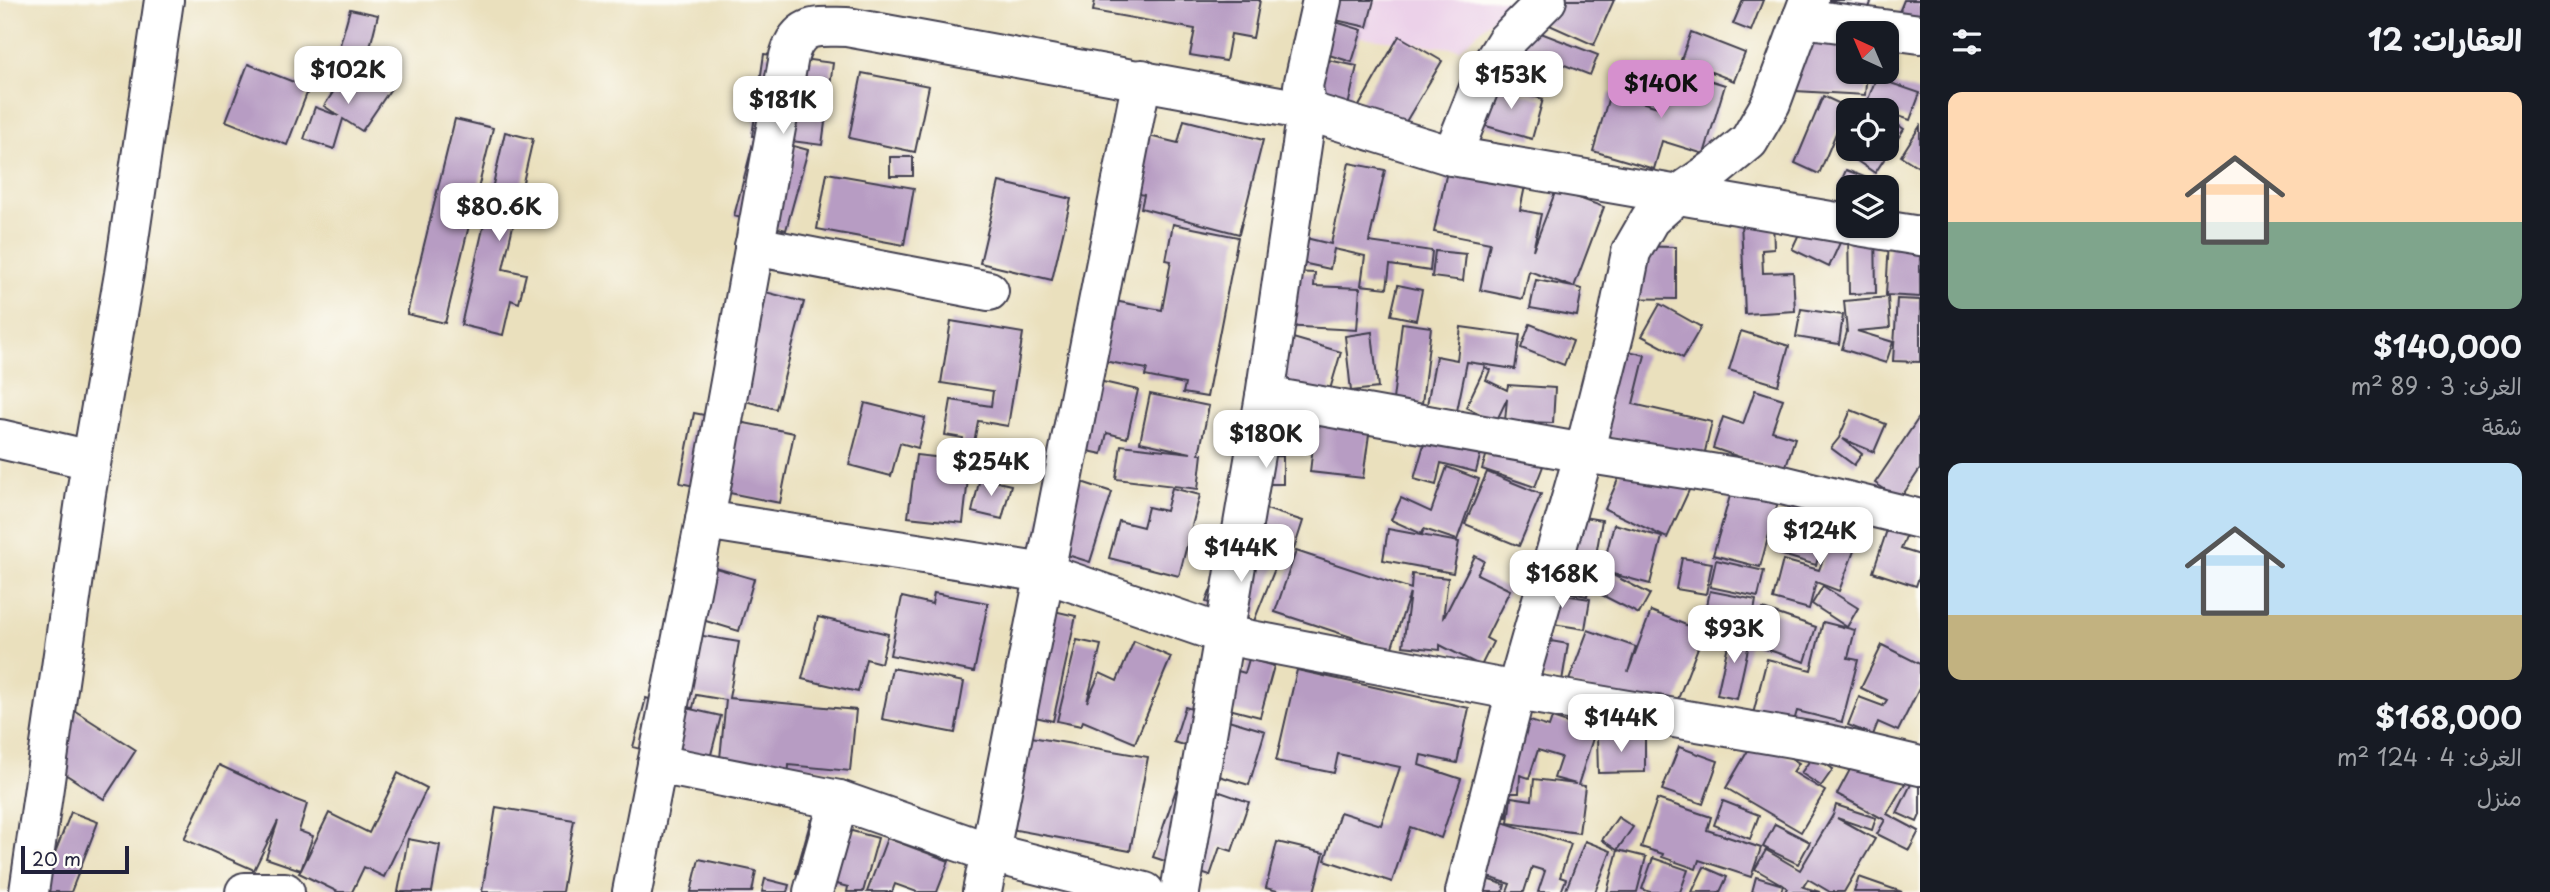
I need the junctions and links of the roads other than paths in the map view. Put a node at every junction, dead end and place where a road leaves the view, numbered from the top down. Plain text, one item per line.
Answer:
1 (164, 0) edge
2 (1322, 0) edge
3 (1547, 0) edge
4 (1805, 9) edge
5 (1920, 34) edge
6 (1142, 79) junction
7 (1307, 111) junction
8 (1452, 156) junction
9 (1715, 186) junction
10 (1676, 196) junction
11 (1836, 221) edge
12 (1899, 233) edge
13 (1920, 236) edge
14 (754, 246) junction
15 (989, 291) dead end
16 (1265, 396) junction
17 (0, 439) edge
18 (1584, 453) junction
19 (91, 460) junction
20 (1920, 519) edge
21 (705, 520) junction
22 (1045, 573) junction
23 (1225, 635) junction
24 (1516, 691) junction
25 (657, 764) junction
26 (1920, 766) edge
27 (839, 800) junction
28 (990, 853) junction
29 (29, 892) edge
30 (245, 892) edge
31 (285, 892) edge
32 (632, 892) edge
33 (813, 892) edge
34 (982, 892) edge
35 (1145, 892) edge
36 (1180, 892) edge
37 (1465, 892) edge

1 - 19 street
2 - 7 street
3 - 8 street
4 - 5 street
4 - 9 street
6 - 7 street
6 - 14 street
6 - 22 street
7 - 8 street
7 - 16 street
8 - 10 street
9 - 10 street
9 - 11 street
10 - 18 street
12 - 13 street
14 - 15 street
14 - 21 street
16 - 18 street
16 - 23 street
17 - 19 street
18 - 20 street
18 - 24 street
19 - 29 street
21 - 22 street
21 - 25 street
22 - 23 street
22 - 28 street
23 - 24 street
23 - 36 street
24 - 26 street
24 - 37 street
25 - 27 street
25 - 32 street
27 - 28 street
27 - 33 street
28 - 34 street
28 - 35 street
30 - 31 street

